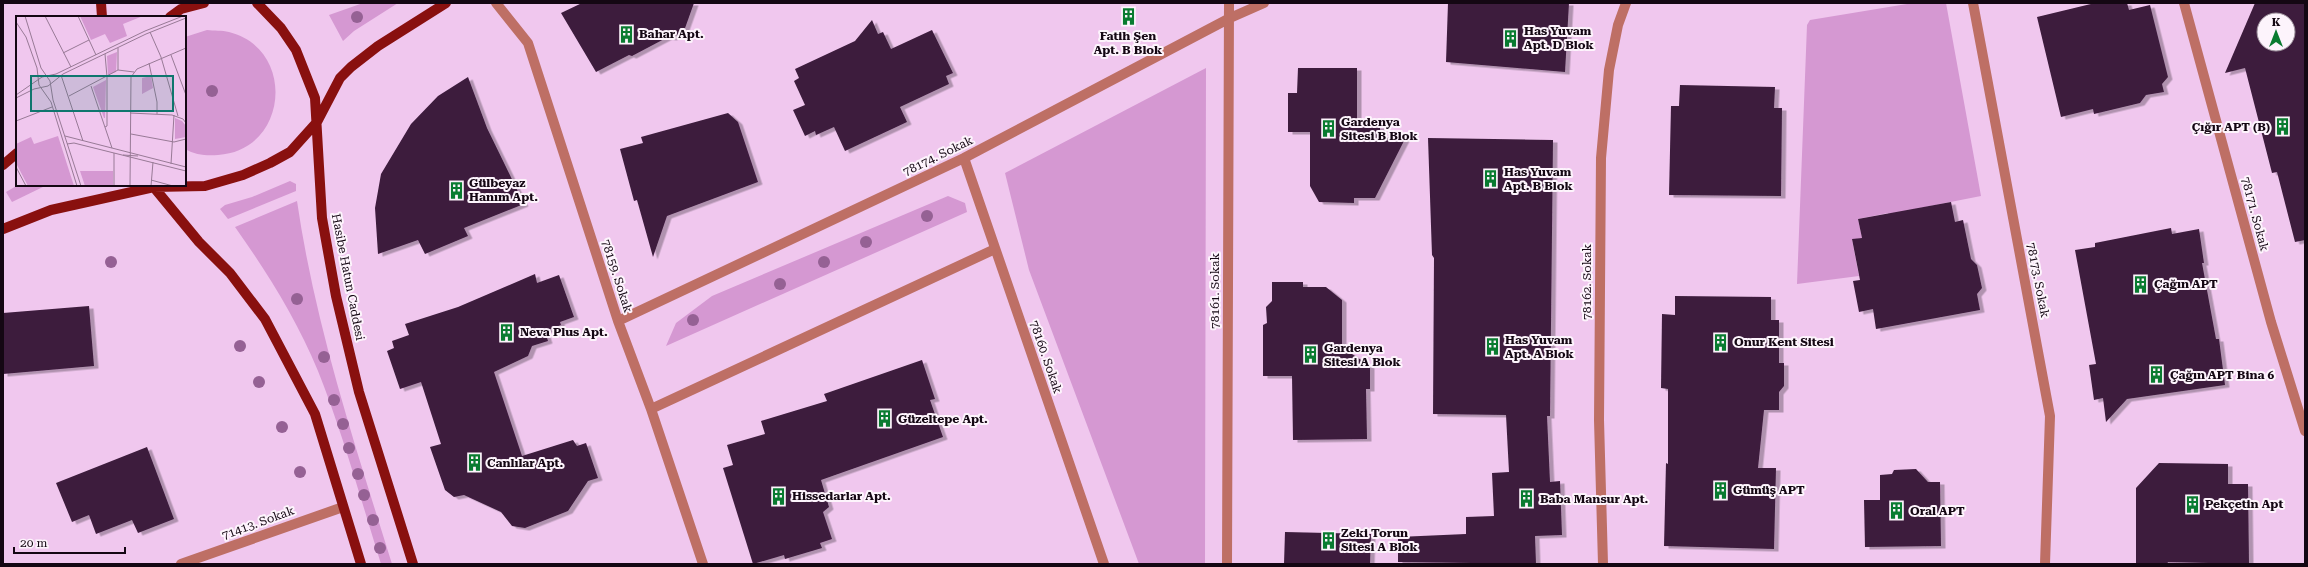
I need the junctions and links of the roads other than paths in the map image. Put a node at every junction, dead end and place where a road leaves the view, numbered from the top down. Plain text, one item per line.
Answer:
1 (101, 3) edge
2 (204, 3) edge
3 (257, 3) edge
4 (446, 3) edge
5 (496, 3) edge
6 (1229, 3) edge
7 (1264, 3) edge
8 (1626, 3) edge
9 (1972, 3) edge
10 (2184, 3) edge
11 (102, 16) edge
12 (171, 16) edge
13 (1230, 18) junction
14 (317, 122) junction
15 (16, 154) edge
16 (964, 158) junction
17 (3, 165) edge
18 (153, 186) edge
19 (3, 230) edge
20 (995, 249) junction
21 (618, 321) junction
22 (651, 409) junction
23 (2305, 431) edge
24 (343, 507) junction
25 (181, 564) edge
26 (361, 564) edge
27 (413, 564) edge
28 (703, 564) edge
29 (1104, 564) edge
30 (1227, 564) edge
31 (1603, 564) edge
32 (2045, 564) edge

1 - 11 main road
2 - 12 main road
3 - 14 main road, Hasibe Hatun Caddesi
4 - 14 main road
5 - 21 street, 78159. Sokak
6 - 13 street, 78161. Sokak
7 - 13 street, 78174. Sokak
8 - 31 street, 78162. Sokak
9 - 32 street, 78173. Sokak
10 - 23 street, 78171. Sokak
13 - 16 street, 78174. Sokak
13 - 30 street, 78161. Sokak
14 - 18 main road
14 - 27 main road, Hasibe Hatun Caddesi
15 - 17 main road
16 - 20 street, 78160. Sokak
16 - 21 street, 78174. Sokak
18 - 19 main road
18 - 24 main road
20 - 22 street
20 - 29 street, 78160. Sokak
21 - 22 street, 78159. Sokak
22 - 28 street, 78159. Sokak
24 - 25 street, 71413. Sokak
24 - 26 main road

